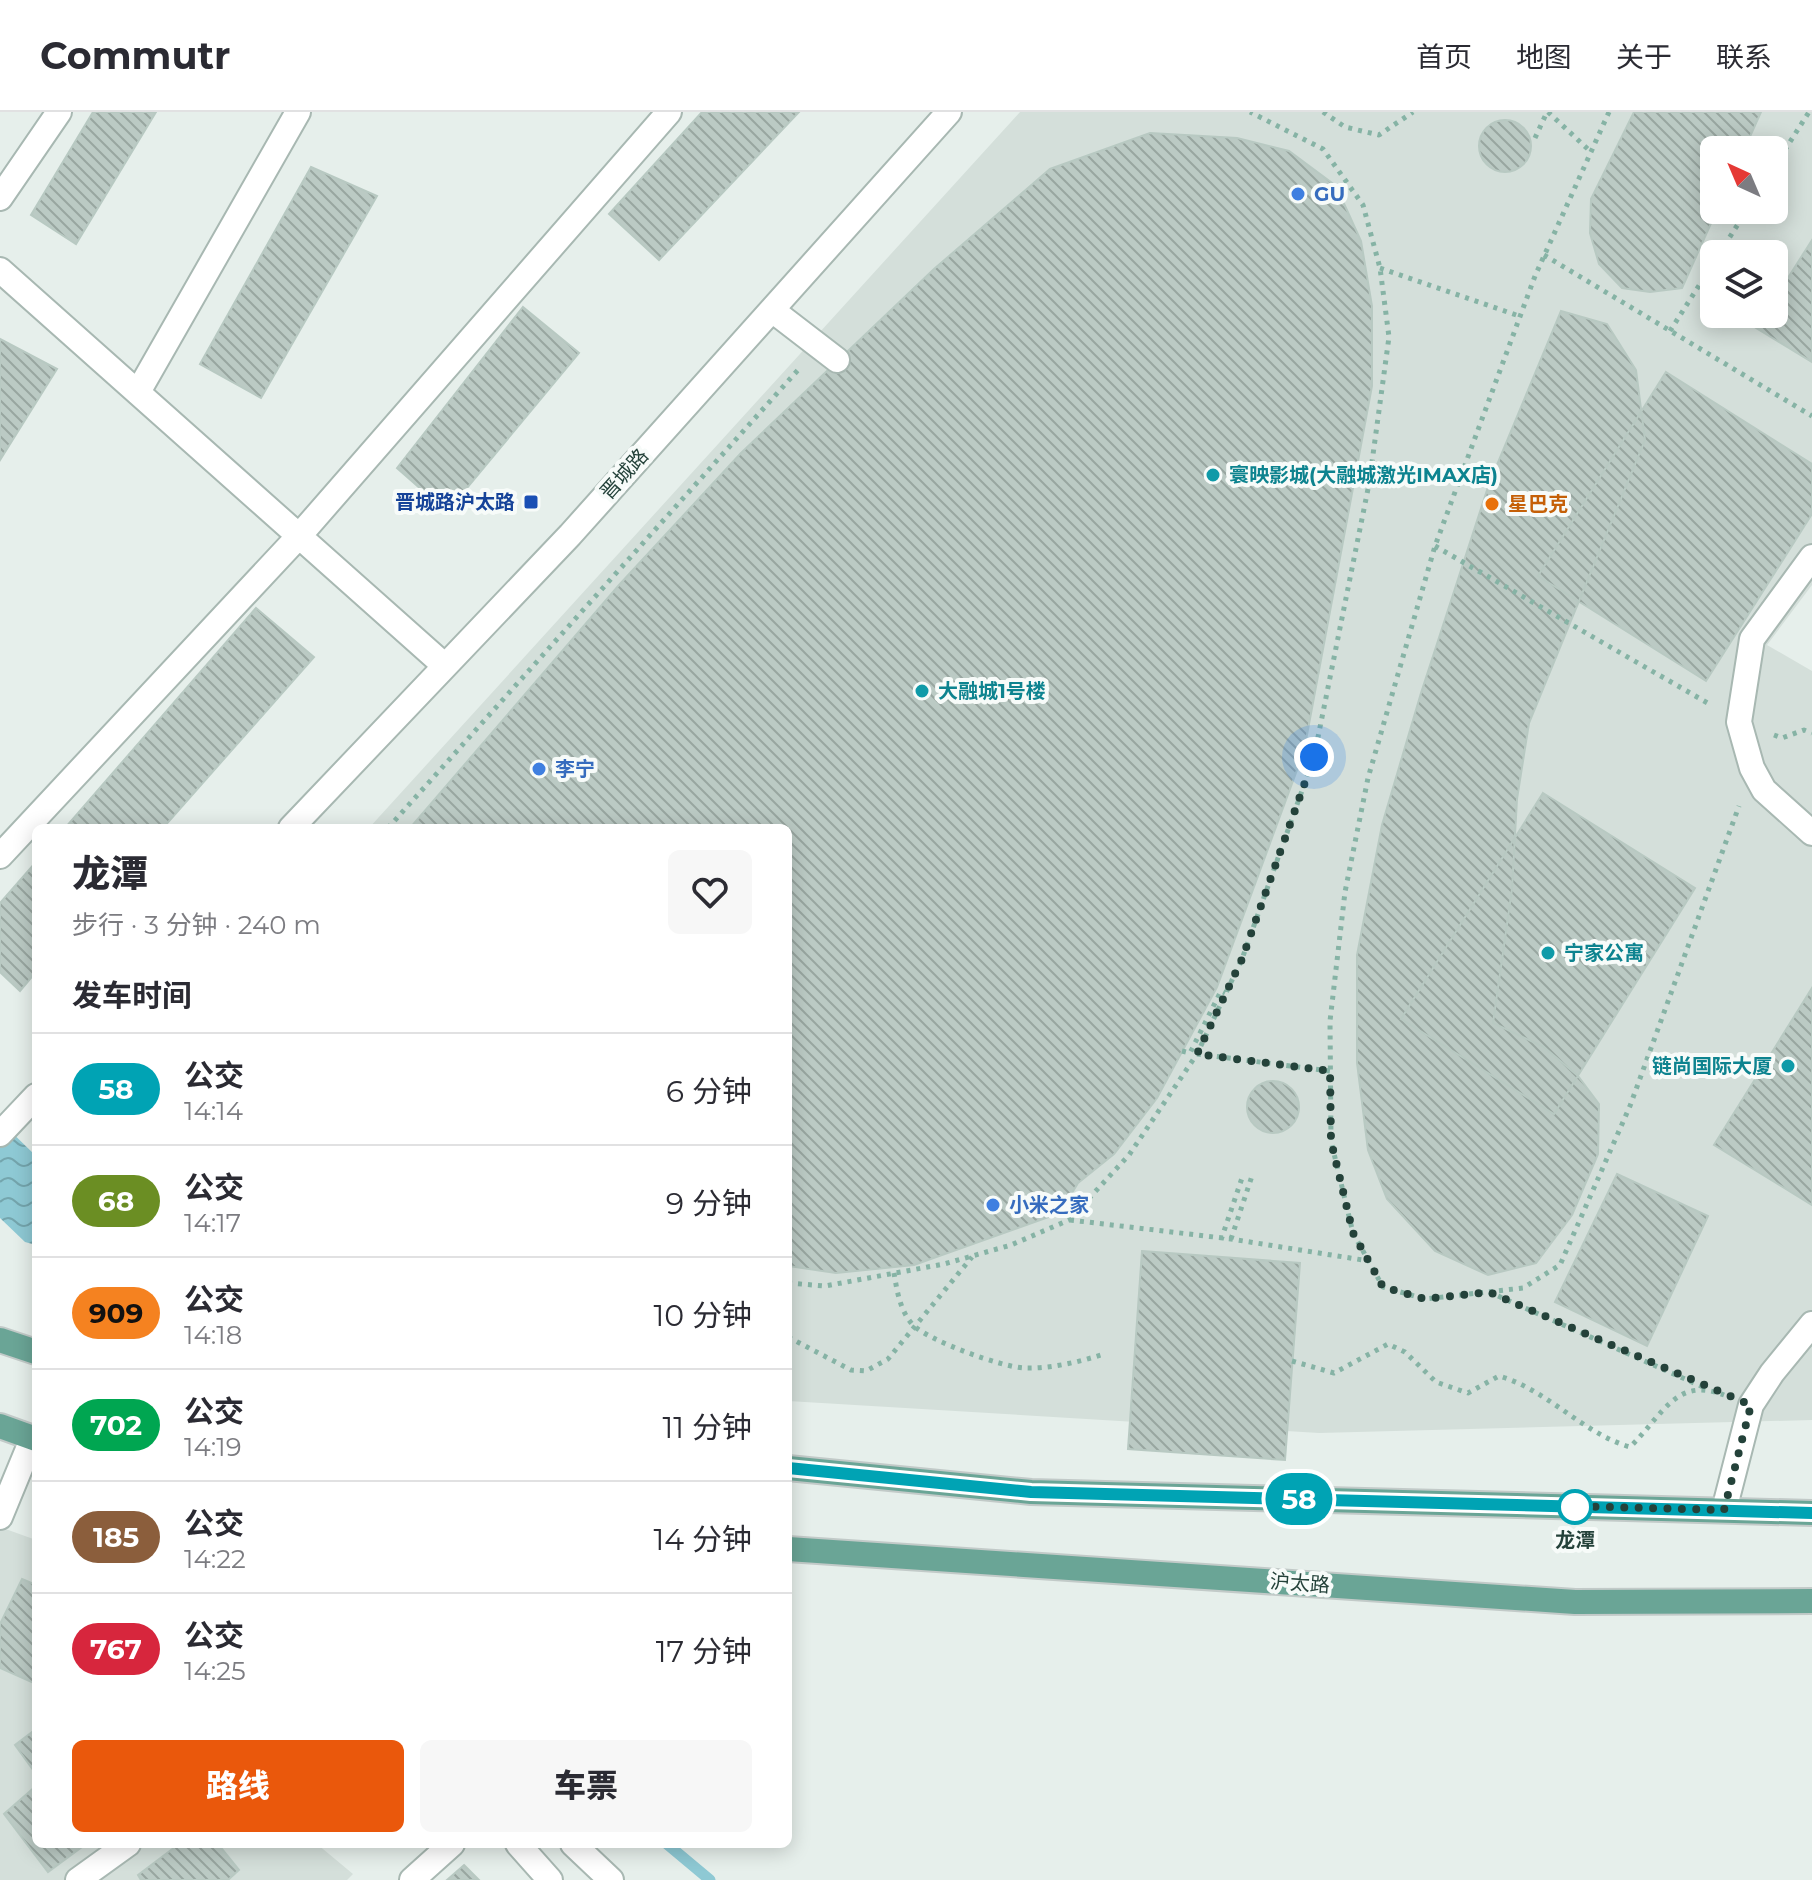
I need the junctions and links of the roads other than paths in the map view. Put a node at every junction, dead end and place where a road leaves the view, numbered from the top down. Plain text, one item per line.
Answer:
1 (59, 112) edge
2 (298, 112) edge
3 (669, 112) edge
4 (949, 112) edge
5 (0, 198) edge
6 (0, 270) edge
7 (772, 310) junction
8 (828, 353) road end
9 (138, 392) junction
10 (299, 536) junction
11 (1812, 557) edge
12 (445, 666) junction
13 (295, 824) edge
14 (1812, 833) edge
15 (0, 856) edge
16 (29, 1103) edge
17 (0, 1134) edge
18 (1812, 1324) edge
19 (0, 1340) edge
20 (32, 1351) edge
21 (0, 1426) edge
22 (32, 1437) edge
23 (32, 1443) edge
24 (792, 1468) edge
25 (1724, 1510) junction
26 (1812, 1513) edge
27 (0, 1517) edge
28 (792, 1549) edge
29 (1812, 1601) edge
30 (122, 1848) edge
31 (448, 1848) edge
32 (522, 1848) edge
33 (577, 1848) edge
34 (78, 1880) edge
35 (412, 1880) edge
36 (550, 1880) edge
37 (611, 1880) edge

1 - 5 street
2 - 9 street
3 - 10 street
4 - 7 street, 晋城路
6 - 9 street
7 - 8 street
7 - 12 street, 晋城路
9 - 10 street
10 - 12 street
10 - 15 street
11 - 14 street
12 - 13 street, 晋城路
16 - 17 street
18 - 25 street
19 - 20 main road
21 - 22 main road
23 - 27 street
24 - 25 main road
25 - 26 main road
28 - 29 main road, 沪太路
30 - 34 street
31 - 35 street
32 - 36 street
33 - 37 street

